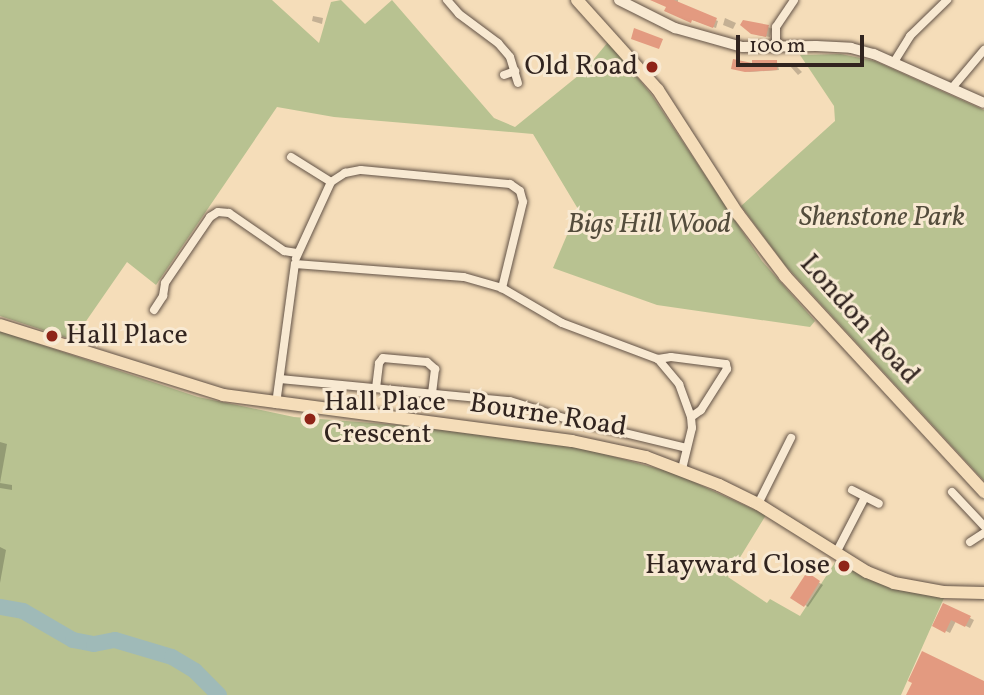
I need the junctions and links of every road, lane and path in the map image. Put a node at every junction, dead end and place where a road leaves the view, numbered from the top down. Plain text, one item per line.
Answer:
1 (447, 0) edge
2 (619, 0) edge
3 (629, 0) edge
4 (794, 0) edge
5 (947, 0) edge
6 (584, 2) edge
7 (641, 11) junction
8 (776, 49) junction
9 (984, 50) edge
10 (894, 62) junction
11 (515, 71) junction
12 (504, 75) dead end
13 (518, 83) dead end
14 (953, 88) junction
15 (984, 103) edge
16 (290, 157) dead end
17 (331, 182) junction
18 (297, 253) junction
19 (295, 264) junction
20 (502, 288) junction
21 (154, 310) dead end
22 (0, 325) edge
23 (657, 359) junction
24 (280, 379) junction
25 (376, 388) junction
26 (432, 393) junction
27 (276, 404) junction
28 (691, 417) junction
29 (791, 438) dead end
30 (687, 448) junction
31 (682, 469) junction
32 (852, 490) dead end
33 (952, 492) dead end
34 (984, 492) edge
35 (865, 497) junction
36 (758, 504) junction
37 (879, 504) dead end
38 (984, 526) edge
39 (984, 533) edge
40 (970, 542) dead end
41 (836, 553) junction
42 (984, 593) edge

1 - 11 street
2 - 7 street
3 - 7 street
4 - 8 street
5 - 10 street
6 - 34 main road, London Road
7 - 8 street
8 - 10 street
9 - 14 street
10 - 14 street
11 - 12 street
11 - 13 street
14 - 15 street
16 - 17 street
17 - 18 street
17 - 20 street
18 - 19 street
18 - 21 street
19 - 20 street
19 - 24 street
20 - 23 street
22 - 27 main road, Bourne Road
23 - 28 street
23 - 28 street
24 - 25 street
24 - 27 street
25 - 26 street
25 - 26 street
26 - 30 street
27 - 31 main road, Bourne Road
28 - 30 street
29 - 36 street
30 - 31 street
31 - 36 main road, Bourne Road
32 - 35 street
33 - 38 street
35 - 37 street
35 - 41 street
36 - 41 main road, Bourne Road
39 - 40 street
41 - 42 main road, Bourne Road

